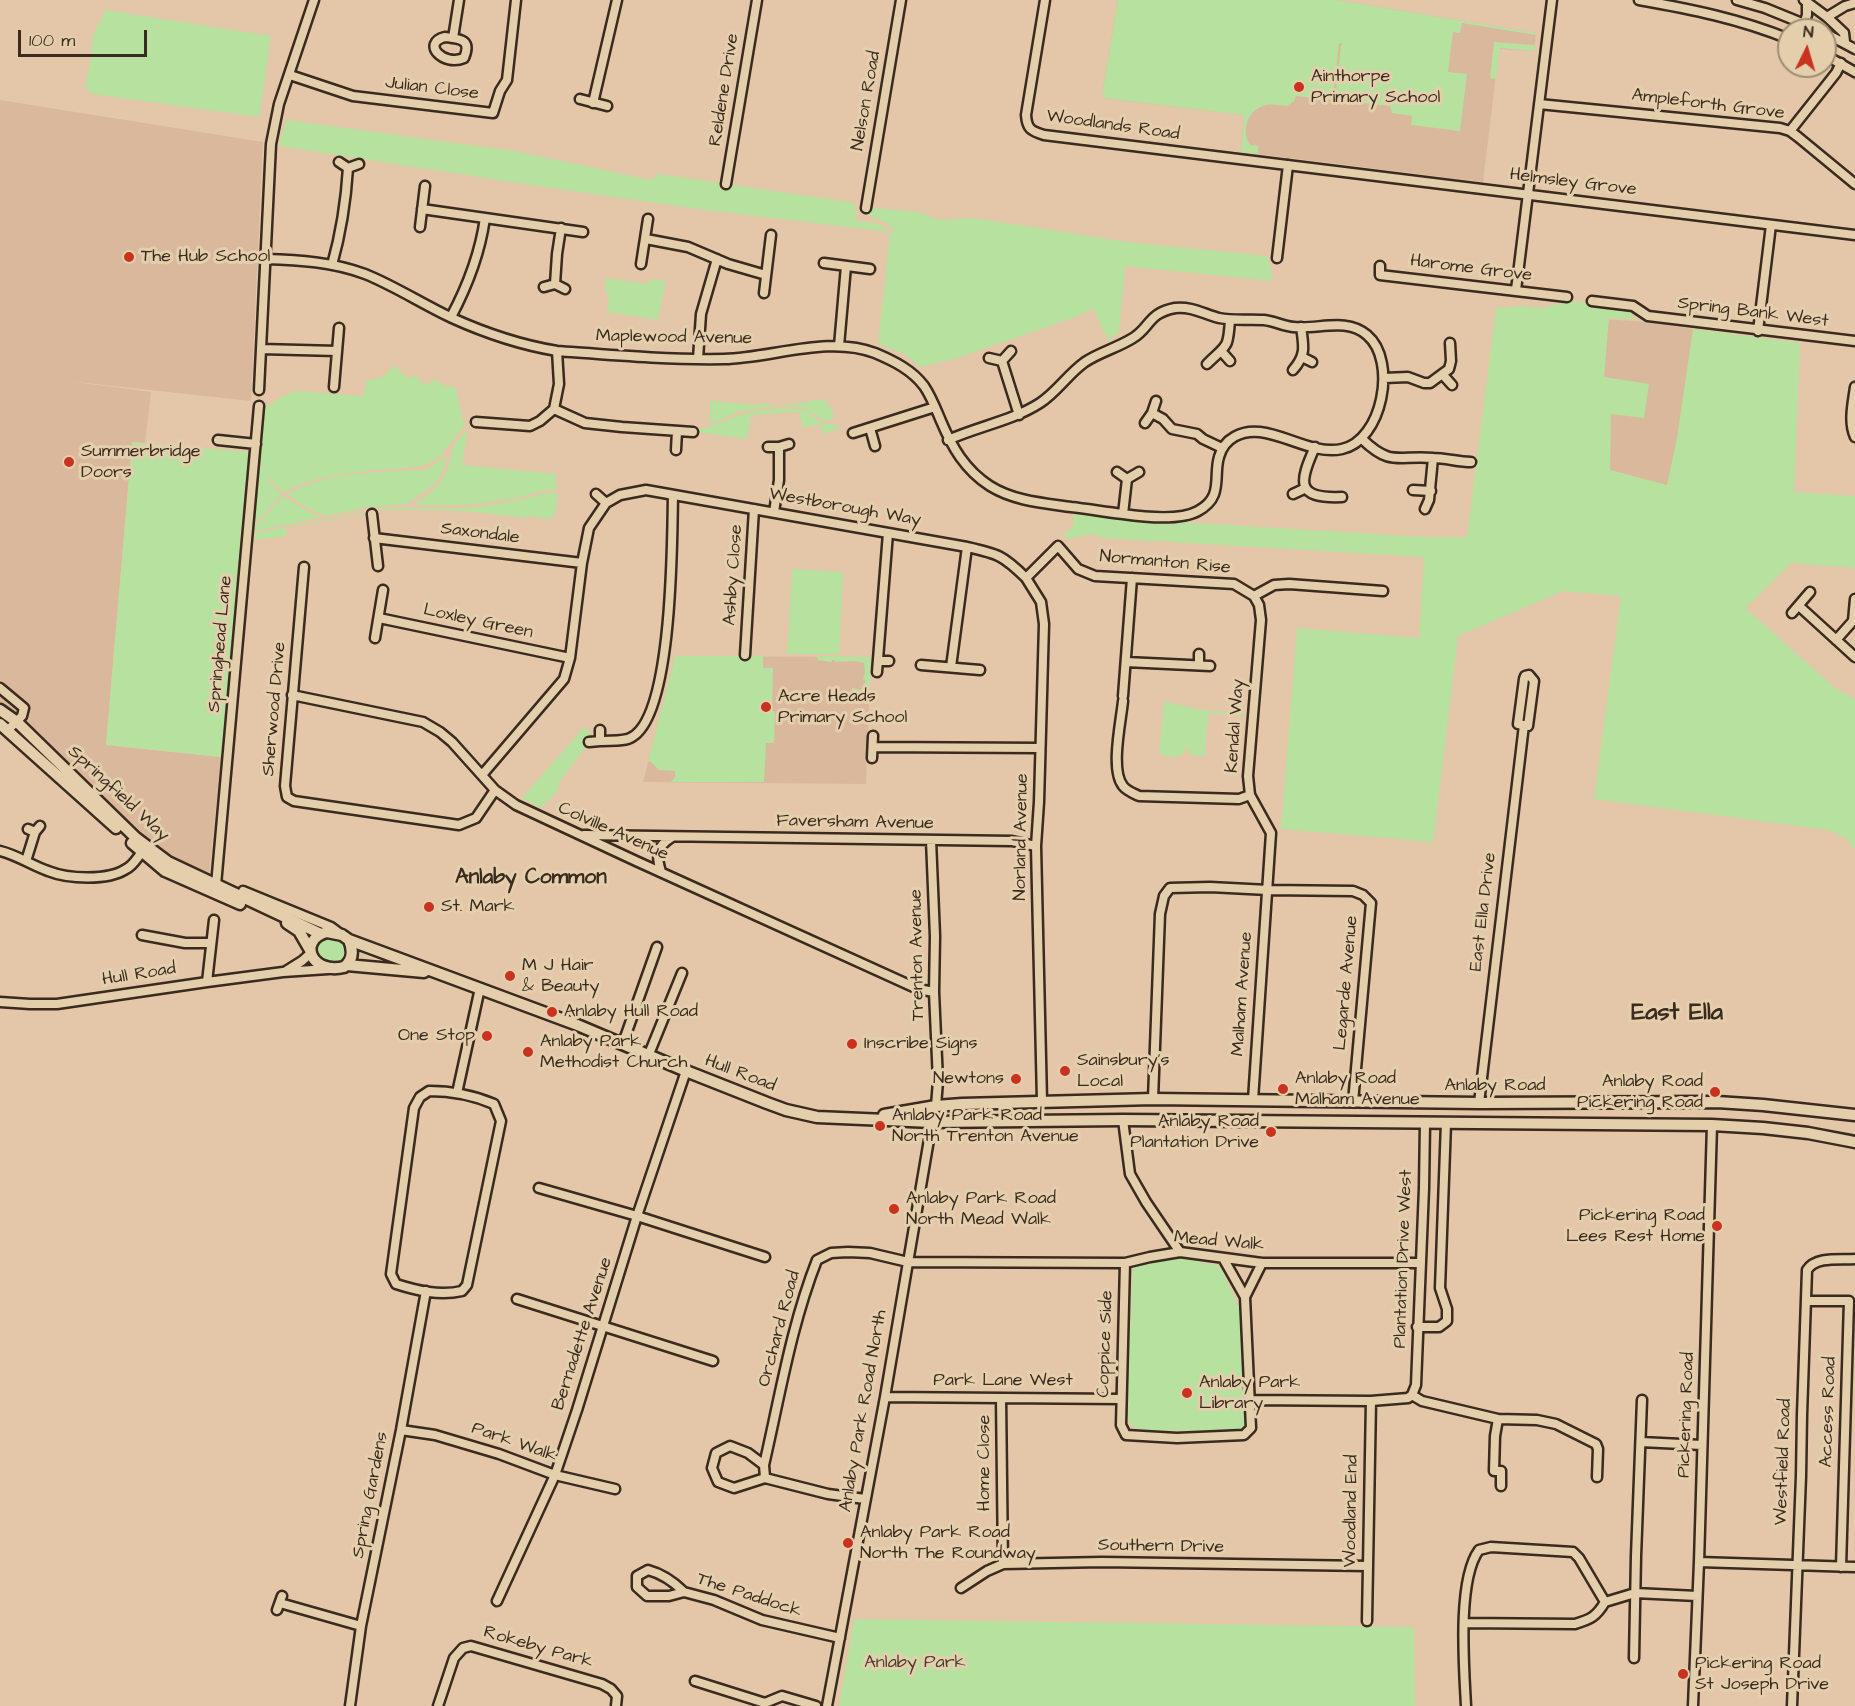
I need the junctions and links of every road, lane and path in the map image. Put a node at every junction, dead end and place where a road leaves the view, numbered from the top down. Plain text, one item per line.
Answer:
1 (314, 0) edge
2 (459, 0) edge
3 (516, 0) edge
4 (617, 0) edge
5 (757, 0) edge
6 (901, 0) edge
7 (1045, 0) edge
8 (1552, 0) edge
9 (1639, 0) edge
10 (1737, 0) edge
11 (1806, 1) edge
12 (1855, 3) edge
13 (1827, 17) junction
14 (1786, 18) edge
15 (1804, 18) edge
16 (1777, 34) edge
17 (453, 38) dead end
18 (1837, 38) edge
19 (1845, 42) junction
20 (1855, 49) edge
21 (1837, 61) edge
22 (1841, 63) junction
23 (1855, 72) edge
24 (290, 75) junction
25 (580, 99) dead end
26 (594, 103) junction
27 (1539, 104) junction
28 (608, 106) dead end
29 (1790, 131) junction
30 (339, 162) dead end
31 (359, 164) dead end
32 (1288, 165) junction
33 (348, 168) junction
34 (726, 184) dead end
35 (1855, 184) edge
36 (425, 186) dead end
37 (1527, 194) junction
38 (866, 208) dead end
39 (422, 209) junction
40 (485, 218) junction
41 (648, 219) dead end
42 (1771, 225) junction
43 (420, 227) dead end
44 (561, 228) junction
45 (583, 232) dead end
46 (771, 235) dead end
47 (1855, 235) edge
48 (646, 239) junction
49 (1277, 258) dead end
50 (265, 259) junction
51 (717, 259) junction
52 (824, 263) dead end
53 (641, 264) dead end
54 (332, 265) junction
55 (846, 266) junction
56 (1380, 266) dead end
57 (870, 269) dead end
58 (766, 275) junction
59 (555, 284) junction
60 (544, 287) dead end
61 (565, 289) dead end
62 (1516, 290) junction
63 (764, 293) dead end
64 (1567, 297) dead end
65 (1592, 301) dead end
66 (451, 317) junction
67 (1230, 320) junction
68 (1302, 327) junction
69 (339, 328) dead end
70 (1758, 331) junction
71 (1855, 341) edge
72 (1450, 343) dead end
73 (838, 346) junction
74 (261, 349) junction
75 (337, 351) junction
76 (557, 351) junction
77 (1011, 351) dead end
78 (1222, 352) junction
79 (1302, 357) junction
80 (989, 358) dead end
81 (698, 359) junction
82 (1002, 361) junction
83 (1230, 361) dead end
84 (1312, 362) dead end
85 (1207, 364) dead end
86 (1293, 370) dead end
87 (1443, 375) junction
88 (1384, 378) junction
89 (1452, 385) dead end
90 (334, 387) dead end
91 (1855, 387) edge
92 (259, 390) dead end
93 (1156, 401) dead end
94 (260, 406) dead end
95 (935, 407) junction
96 (554, 409) junction
97 (1152, 413) junction
98 (1019, 415) junction
99 (476, 422) dead end
100 (1145, 423) dead end
101 (870, 428) junction
102 (677, 431) junction
103 (693, 432) dead end
104 (853, 433) dead end
105 (1855, 437) edge
106 (1362, 439) junction
107 (948, 440) junction
108 (218, 441) dead end
109 (256, 444) junction
110 (789, 444) dead end
111 (875, 446) dead end
112 (768, 447) dead end
113 (779, 447) junction
114 (1315, 447) junction
115 (1222, 448) junction
116 (676, 450) dead end
117 (1433, 458) junction
118 (1471, 462) dead end
119 (1117, 472) dead end
120 (1139, 472) dead end
121 (1127, 479) junction
122 (1306, 488) junction
123 (1413, 490) dead end
124 (1431, 490) junction
125 (596, 494) dead end
126 (1293, 494) dead end
127 (673, 495) junction
128 (1342, 497) dead end
129 (606, 503) junction
130 (754, 509) junction
131 (1425, 509) dead end
132 (774, 512) junction
133 (372, 514) dead end
134 (1123, 514) junction
135 (888, 533) junction
136 (374, 538) junction
137 (967, 547) junction
138 (582, 563) junction
139 (378, 566) dead end
140 (301, 573) dead end
141 (1026, 578) junction
142 (1132, 578) junction
143 (383, 590) dead end
144 (1383, 591) dead end
145 (1810, 592) dead end
146 (1254, 596) junction
147 (1855, 599) edge
148 (1799, 606) junction
149 (1792, 613) dead end
150 (379, 618) junction
151 (375, 638) dead end
152 (1836, 640) junction
153 (746, 643) junction
154 (757, 644) dead end
155 (1199, 654) dead end
156 (745, 655) dead end
157 (1855, 657) edge
158 (570, 658) junction
159 (878, 661) junction
160 (889, 662) dead end
161 (1126, 662) junction
162 (921, 664) dead end
163 (1198, 665) junction
164 (1210, 666) dead end
165 (951, 667) junction
166 (980, 670) dead end
167 (877, 672) dead end
168 (0, 688) edge
169 (292, 695) junction
170 (0, 710) edge
171 (1122, 712) junction
172 (1133, 713) dead end
173 (18, 722) junction
174 (1524, 725) junction
175 (4, 727) edge
176 (600, 730) dead end
177 (873, 736) dead end
178 (600, 741) junction
179 (589, 742) dead end
180 (873, 747) junction
181 (1040, 748) junction
182 (872, 758) dead end
183 (482, 775) junction
184 (495, 790) junction
185 (1250, 795) junction
186 (34, 829) dead end
187 (579, 834) junction
188 (673, 837) junction
189 (931, 840) junction
190 (1035, 846) junction
191 (0, 851) edge
192 (142, 852) junction
193 (26, 861) junction
194 (661, 872) junction
195 (216, 885) junction
196 (1268, 890) junction
197 (243, 891) dead end
198 (214, 920) dead end
199 (321, 934) junction
200 (142, 935) dead end
201 (346, 937) junction
202 (210, 943) junction
203 (657, 947) dead end
204 (310, 951) junction
205 (347, 965) junction
206 (331, 969) junction
207 (283, 972) junction
208 (440, 973) junction
209 (682, 974) dead end
210 (207, 982) junction
211 (480, 988) junction
212 (934, 993) junction
213 (0, 1002) edge
214 (623, 1043) junction
215 (648, 1054) junction
216 (686, 1071) junction
217 (457, 1093) junction
218 (1153, 1099) junction
219 (1253, 1100) junction
220 (1042, 1101) junction
221 (1353, 1102) junction
222 (1479, 1103) junction
223 (936, 1106) junction
224 (1855, 1116) edge
225 (866, 1118) junction
226 (1123, 1120) junction
227 (932, 1122) junction
228 (1425, 1123) junction
229 (1446, 1123) junction
230 (1712, 1125) junction
231 (1855, 1142) edge
232 (539, 1188) dead end
233 (637, 1216) junction
234 (1180, 1252) junction
235 (765, 1257) dead end
236 (1223, 1258) junction
237 (1855, 1259) edge
238 (908, 1262) junction
239 (1125, 1263) junction
240 (1262, 1263) junction
241 (1420, 1263) junction
242 (426, 1292) junction
243 (1245, 1297) junction
244 (517, 1299) dead end
245 (1806, 1300) junction
246 (603, 1326) junction
247 (1418, 1327) junction
248 (713, 1361) dead end
249 (1412, 1395) junction
250 (885, 1397) junction
251 (1001, 1398) junction
252 (1121, 1398) junction
253 (1250, 1400) junction
254 (1642, 1400) dead end
255 (1371, 1401) junction
256 (1498, 1419) junction
257 (401, 1430) junction
258 (1641, 1442) junction
259 (1702, 1445) junction
260 (764, 1464) junction
261 (555, 1475) junction
262 (1597, 1478) dead end
263 (765, 1479) junction
264 (1501, 1486) dead end
265 (615, 1489) dead end
266 (865, 1499) junction
267 (1699, 1562) junction
268 (1003, 1564) junction
269 (1797, 1565) junction
270 (1368, 1566) junction
271 (1841, 1566) junction
272 (1855, 1567) edge
273 (961, 1588) dead end
274 (684, 1592) junction
275 (1635, 1593) junction
276 (1696, 1596) junction
277 (497, 1601) dead end
278 (1605, 1602) junction
279 (280, 1603) dead end
280 (1367, 1621) dead end
281 (1464, 1623) junction
282 (361, 1626) junction
283 (840, 1638) junction
284 (1634, 1658) dead end
285 (695, 1681) dead end
286 (350, 1706) edge
287 (438, 1706) edge
288 (616, 1706) edge
289 (816, 1706) edge
290 (827, 1706) edge
291 (1466, 1706) edge
292 (1693, 1706) edge
293 (1792, 1706) edge

1 - 24 street
2 - 17 street
3 - 24 street, Julian Close
4 - 26 street
5 - 34 street, Reldene Drive
6 - 38 street, Nelson Road
7 - 32 street, Woodlands Road
8 - 27 street
9 - 16 street
10 - 14 street
11 - 13 street
11 - 15 street
12 - 13 street
13 - 19 street
18 - 19 street
19 - 20 street
21 - 22 street
22 - 23 street
22 - 29 street
24 - 50 street
25 - 26 street
26 - 28 street
27 - 29 street, Ampleforth Grove
27 - 37 street
29 - 35 street, Ampleforth Grove
30 - 33 street
31 - 33 street
32 - 37 street, Helmsley Grove
32 - 49 street
33 - 54 street
36 - 39 street
37 - 42 street, Helmsley Grove
37 - 62 street
39 - 40 street
39 - 43 street
40 - 44 street
40 - 66 street
41 - 48 street
42 - 47 street, Helmsley Grove
42 - 70 street
44 - 45 street
44 - 59 street
46 - 58 street
48 - 51 street
48 - 53 street
50 - 54 street, Maplewood Avenue
50 - 74 street
51 - 58 street
51 - 81 street
52 - 55 street
54 - 66 street, Maplewood Avenue
55 - 57 street
55 - 73 street
56 - 62 street, Harome Grove
58 - 63 street
59 - 60 street
59 - 61 street
62 - 64 street, Harome Grove
65 - 70 street, Spring Bank West
66 - 76 street, Maplewood Avenue
67 - 68 street
67 - 78 street
67 - 98 street
68 - 79 street
68 - 88 street
69 - 75 street
70 - 71 street, Spring Bank West
72 - 87 street
73 - 81 street, Maplewood Avenue
73 - 95 street, Maplewood Avenue
74 - 75 street
74 - 92 street
75 - 90 street
76 - 81 street, Maplewood Avenue
76 - 96 street
77 - 82 street
78 - 83 street
78 - 85 street
79 - 84 street
79 - 86 street
80 - 82 street
82 - 98 street
87 - 88 street
87 - 89 street
88 - 106 street
91 - 105 street
93 - 97 street
94 - 109 street, Springhead Lane
95 - 101 street
95 - 107 street, Maplewood Avenue
96 - 99 street
96 - 102 street
97 - 100 street
97 - 115 street
98 - 107 street
101 - 104 street
101 - 111 street
102 - 103 street
102 - 116 street
106 - 114 street
106 - 117 street
107 - 134 street, Maplewood Avenue
108 - 109 street
109 - 195 street, Springhead Lane
110 - 113 street
112 - 113 street
113 - 132 street
114 - 115 street
114 - 122 street
115 - 134 street, Maplewood Avenue
117 - 118 street
117 - 124 street
119 - 121 street
120 - 121 street
121 - 134 street
122 - 126 street
122 - 128 street
123 - 124 street
124 - 131 street
125 - 129 street
127 - 129 street, Westborough Way
127 - 130 street, Westborough Way
127 - 178 street
129 - 138 street
130 - 132 street, Westborough Way
130 - 153 street, Ashby Close
132 - 135 street, Westborough Way
133 - 136 street
135 - 137 street, Westborough Way
135 - 159 street
136 - 138 street, Saxondale
136 - 139 street
137 - 141 street, Westborough Way
137 - 165 street
138 - 158 street
140 - 169 street, Sherwood Drive
141 - 142 street, Normanton Rise
141 - 181 street, Norland Avenue
142 - 146 street, Normanton Rise
142 - 161 street
143 - 150 street
144 - 146 street
145 - 148 street
146 - 185 street, Kendal Way
147 - 152 street
148 - 149 street
148 - 152 street
150 - 151 street
150 - 158 street, Loxley Green
152 - 157 street
153 - 154 street, Ashby Close
153 - 156 street, Ashby Close
155 - 163 street
158 - 183 street
159 - 160 street
159 - 167 street
161 - 163 street
161 - 171 street
162 - 165 street
163 - 164 street
165 - 166 street
168 - 173 street
169 - 183 street, Colville Avenue
169 - 184 street, Sherwood Drive
170 - 173 main road, Springfield Way
171 - 172 street
171 - 185 street
173 - 175 street
173 - 195 main road, Springfield Way
174 - 174 street, East Ella Drive
174 - 222 street, East Ella Drive
175 - 192 main road, Springfield Way
176 - 178 street
177 - 180 street
178 - 179 street
180 - 181 street
180 - 182 street
181 - 190 street, Norland Avenue
183 - 184 street, Colville Avenue
184 - 187 street, Colville Avenue
185 - 196 street, Kendal Way
186 - 193 street
187 - 188 street, Faversham Avenue
187 - 194 street, Colville Avenue
188 - 189 street, Faversham Avenue
188 - 194 street
189 - 190 street, Faversham Avenue
189 - 212 street, Trenton Avenue
190 - 220 street, Norland Avenue
191 - 193 street
192 - 193 street
192 - 204 main road, Springfield Way
194 - 212 street, Colville Avenue
195 - 199 main road, Springfield Way
196 - 218 street
196 - 219 street, Malham Avenue
196 - 221 street, Legarde Avenue
197 - 201 street
198 - 202 street
199 - 201 main road
199 - 204 main road
200 - 202 street
201 - 205 main road
201 - 208 main road, Hull Road
202 - 210 street
203 - 214 street
204 - 206 main road
204 - 207 street, Hull Road
205 - 206 main road
205 - 208 main road, Hull Road
206 - 207 street, Hull Road
207 - 210 street, Hull Road
208 - 211 main road, Hull Road
209 - 215 street
210 - 213 street, Hull Road
211 - 214 main road, Hull Road
211 - 217 street
212 - 223 street, Trenton Avenue
214 - 215 main road, Hull Road
215 - 216 main road, Hull Road
216 - 225 main road, Hull Road
216 - 233 street, Bernadette Avenue
217 - 242 street
217 - 242 street
218 - 219 main road, Anlaby Road
218 - 220 main road, Anlaby Road
219 - 221 main road, Anlaby Road
220 - 223 main road, Anlaby Road
221 - 222 main road, Anlaby Road
222 - 224 main road, Anlaby Road
223 - 225 main road, Anlaby Road
225 - 227 main road, Anlaby Road
226 - 227 main road, Anlaby Road
226 - 228 main road, Anlaby Road
226 - 234 street
227 - 238 street, Anlaby Park Road North
228 - 229 main road, Anlaby Road
228 - 241 street, Plantation Drive West
229 - 230 main road, Anlaby Road
229 - 247 street
230 - 231 main road, Anlaby Road
230 - 259 street, Pickering Road
232 - 233 street
233 - 235 street
233 - 246 street, Bernadette Avenue
234 - 236 street, Mead Walk
234 - 239 street, Mead Walk
236 - 240 street, Mead Walk
236 - 243 street
237 - 245 street, Westfield Road
238 - 239 street, Mead Walk
238 - 250 street, Anlaby Park Road North
238 - 260 street, Orchard Road
239 - 252 street, Coppice Side
240 - 241 street, Mead Walk
240 - 243 street
241 - 247 street, Plantation Drive West
242 - 257 street, Spring Gardens
243 - 253 street
244 - 246 street
245 - 269 street, Westfield Road
245 - 271 street, Access Road
246 - 248 street
246 - 261 street, Bernadette Avenue
247 - 249 street, Plantation Drive West
249 - 255 street
249 - 256 street
250 - 251 street, Park Lane West
250 - 266 street, Anlaby Park Road North
251 - 252 street, Park Lane West
251 - 268 street, Home Close
252 - 253 street, Coppice Side
253 - 255 street
254 - 258 street
255 - 270 street, Woodland End
256 - 262 street
256 - 264 street
257 - 261 street, Park Walk
257 - 282 street, Spring Gardens
258 - 259 street
258 - 275 street
259 - 267 street, Pickering Road
260 - 263 street
260 - 263 street
261 - 265 street, Park Walk
261 - 277 street, Bernadette Avenue
263 - 266 street
266 - 283 street, Anlaby Park Road North
267 - 269 street
267 - 276 street, Pickering Road
268 - 270 street, Southern Drive
268 - 273 street, Southern Drive
269 - 271 street
269 - 293 street, Westfield Road
270 - 280 street, Woodland End
271 - 272 street
274 - 274 street, The Paddock
274 - 283 street, The Paddock
275 - 276 street
275 - 278 street
275 - 284 street
276 - 292 street, Pickering Road
278 - 281 street
278 - 281 street
279 - 282 street
281 - 291 street
282 - 286 street, Spring Gardens
283 - 290 street, Anlaby Park Road North
285 - 289 street
287 - 288 street, Rokeby Park

